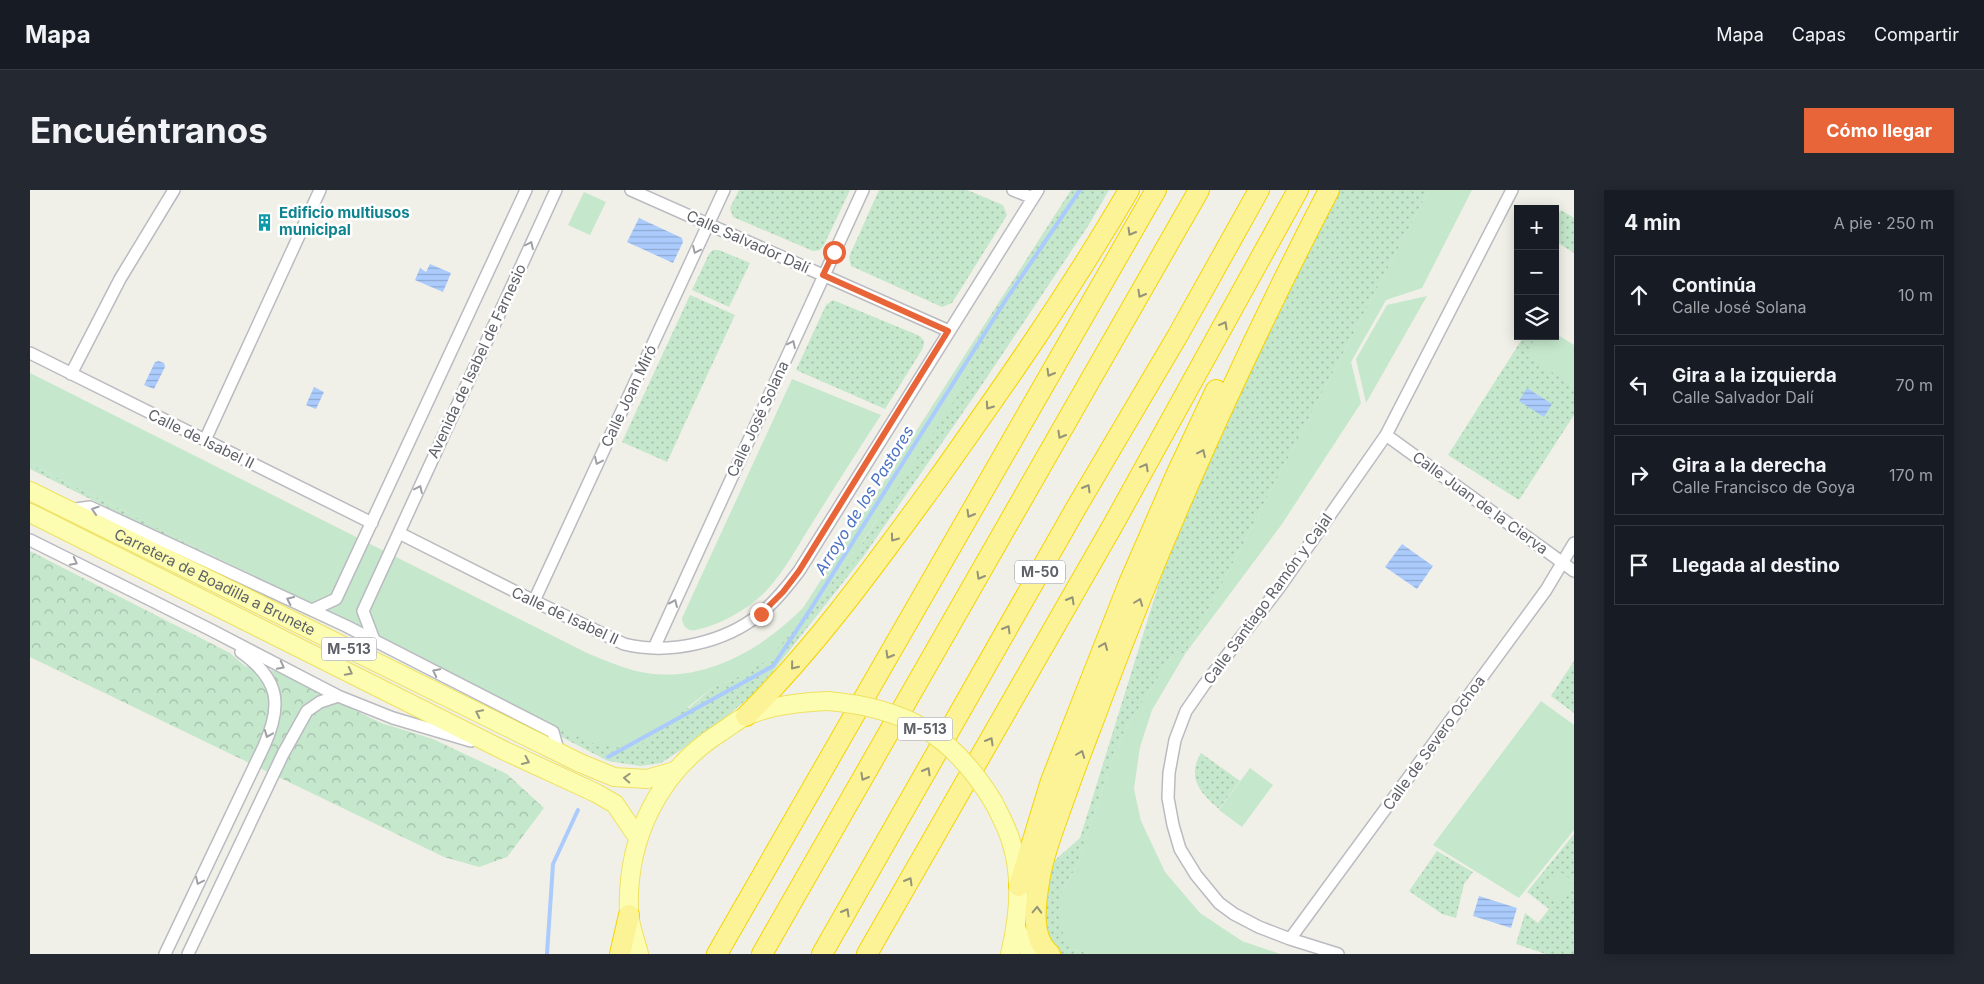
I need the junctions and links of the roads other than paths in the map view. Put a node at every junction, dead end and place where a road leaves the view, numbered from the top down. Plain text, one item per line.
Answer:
1 (174, 190) edge
2 (320, 190) edge
3 (526, 190) edge
4 (556, 190) edge
5 (631, 190) edge
6 (724, 190) edge
7 (863, 190) edge
8 (1013, 190) edge
9 (1129, 190) edge
10 (1156, 190) edge
11 (1199, 190) edge
12 (1259, 190) edge
13 (1298, 190) edge
14 (1318, 190) edge
15 (1329, 190) edge
16 (1512, 190) edge
17 (1036, 194) edge
18 (708, 224) junction
19 (823, 275) junction
20 (948, 331) junction
21 (30, 353) edge
22 (71, 374) junction
23 (1386, 435) junction
24 (204, 440) junction
25 (30, 491) edge
26 (68, 510) junction
27 (30, 513) edge
28 (372, 523) junction
29 (399, 533) junction
30 (30, 540) edge
31 (1574, 543) edge
32 (1563, 562) junction
33 (1574, 570) edge
34 (534, 601) junction
35 (312, 610) junction
36 (209, 629) junction
37 (374, 640) junction
38 (654, 648) junction
39 (338, 696) junction
40 (746, 716) junction
41 (505, 751) junction
42 (559, 753) junction
43 (675, 771) junction
44 (638, 838) junction
45 (1019, 886) junction
46 (629, 915) junction
47 (1016, 929) junction
48 (1290, 939) junction
49 (165, 954) edge
50 (188, 954) edge
51 (620, 954) edge
52 (640, 954) edge
53 (717, 954) edge
54 (762, 954) edge
55 (822, 954) edge
56 (867, 954) edge
57 (1010, 954) edge
58 (1031, 954) edge
59 (1050, 954) edge
60 (1338, 954) edge

1 - 22 street
2 - 24 street
3 - 28 street, Avenida de Isabel de Farnesio
29 -> 4 street, Avenida de Isabel de Farnesio
5 - 18 street, Calle Salvador Dalí
6 - 18 street, Calle Joan Miró
7 - 19 street, Calle José Solana
8 - 17 street
9 -> 40 highway
10 -> 53 highway
11 -> 54 highway
55 -> 12 highway, M-50
56 -> 13 highway
45 -> 14 highway
59 -> 15 highway
16 - 23 street, Calle Santiago Ramón y Cajal
17 - 20 street, Calle de Isabel II
18 - 19 street, Calle Salvador Dalí
18 -> 34 street, Calle Joan Miró
19 - 20 street, Calle Salvador Dalí
38 -> 19 street, Calle José Solana
20 - 38 street, Calle de Isabel II
21 - 22 street, Calle de Isabel II
22 - 24 street, Calle de Isabel II
23 - 32 street, Calle Juan de la Cierva
23 - 48 street, Calle Santiago Ramón y Cajal
24 - 28 street, Calle de Isabel II
25 - 26 main road, Carretera de Boadilla a Brunete / M-513
35 -> 26 street
42 -> 26 main road, Carretera de Boadilla a Brunete / M-513
27 -> 41 main road, Carretera de Boadilla a Brunete / M-513
28 - 35 street, Avenida de Isabel de Farnesio
29 - 34 street, Calle de Isabel II
29 - 37 street, Avenida de Isabel de Farnesio
30 -> 36 street
31 - 32 street, Calle de Severo Ochoa
32 - 33 street, Calle Juan de la Cierva
32 - 48 street, Calle de Severo Ochoa
34 - 38 street, Calle de Isabel II
35 - 37 street
36 -> 39 street
36 -> 49 street
42 -> 37 street
39 - 41 street
39 - 50 street
40 - 43 main road, M-513
40 - 45 main road, M-513, bridge
41 -> 44 main road, Carretera de Boadilla a Brunete / M-513
43 -> 42 main road, Carretera de Boadilla a Brunete / M-513
43 - 44 main road, M-513
44 - 46 main road, M-513
45 - 47 main road, M-513
46 - 51 highway
46 - 52 main road, M-513
47 - 57 main road, M-513
47 - 58 main road
48 - 60 street, Calle Santiago Ramón y Cajal

